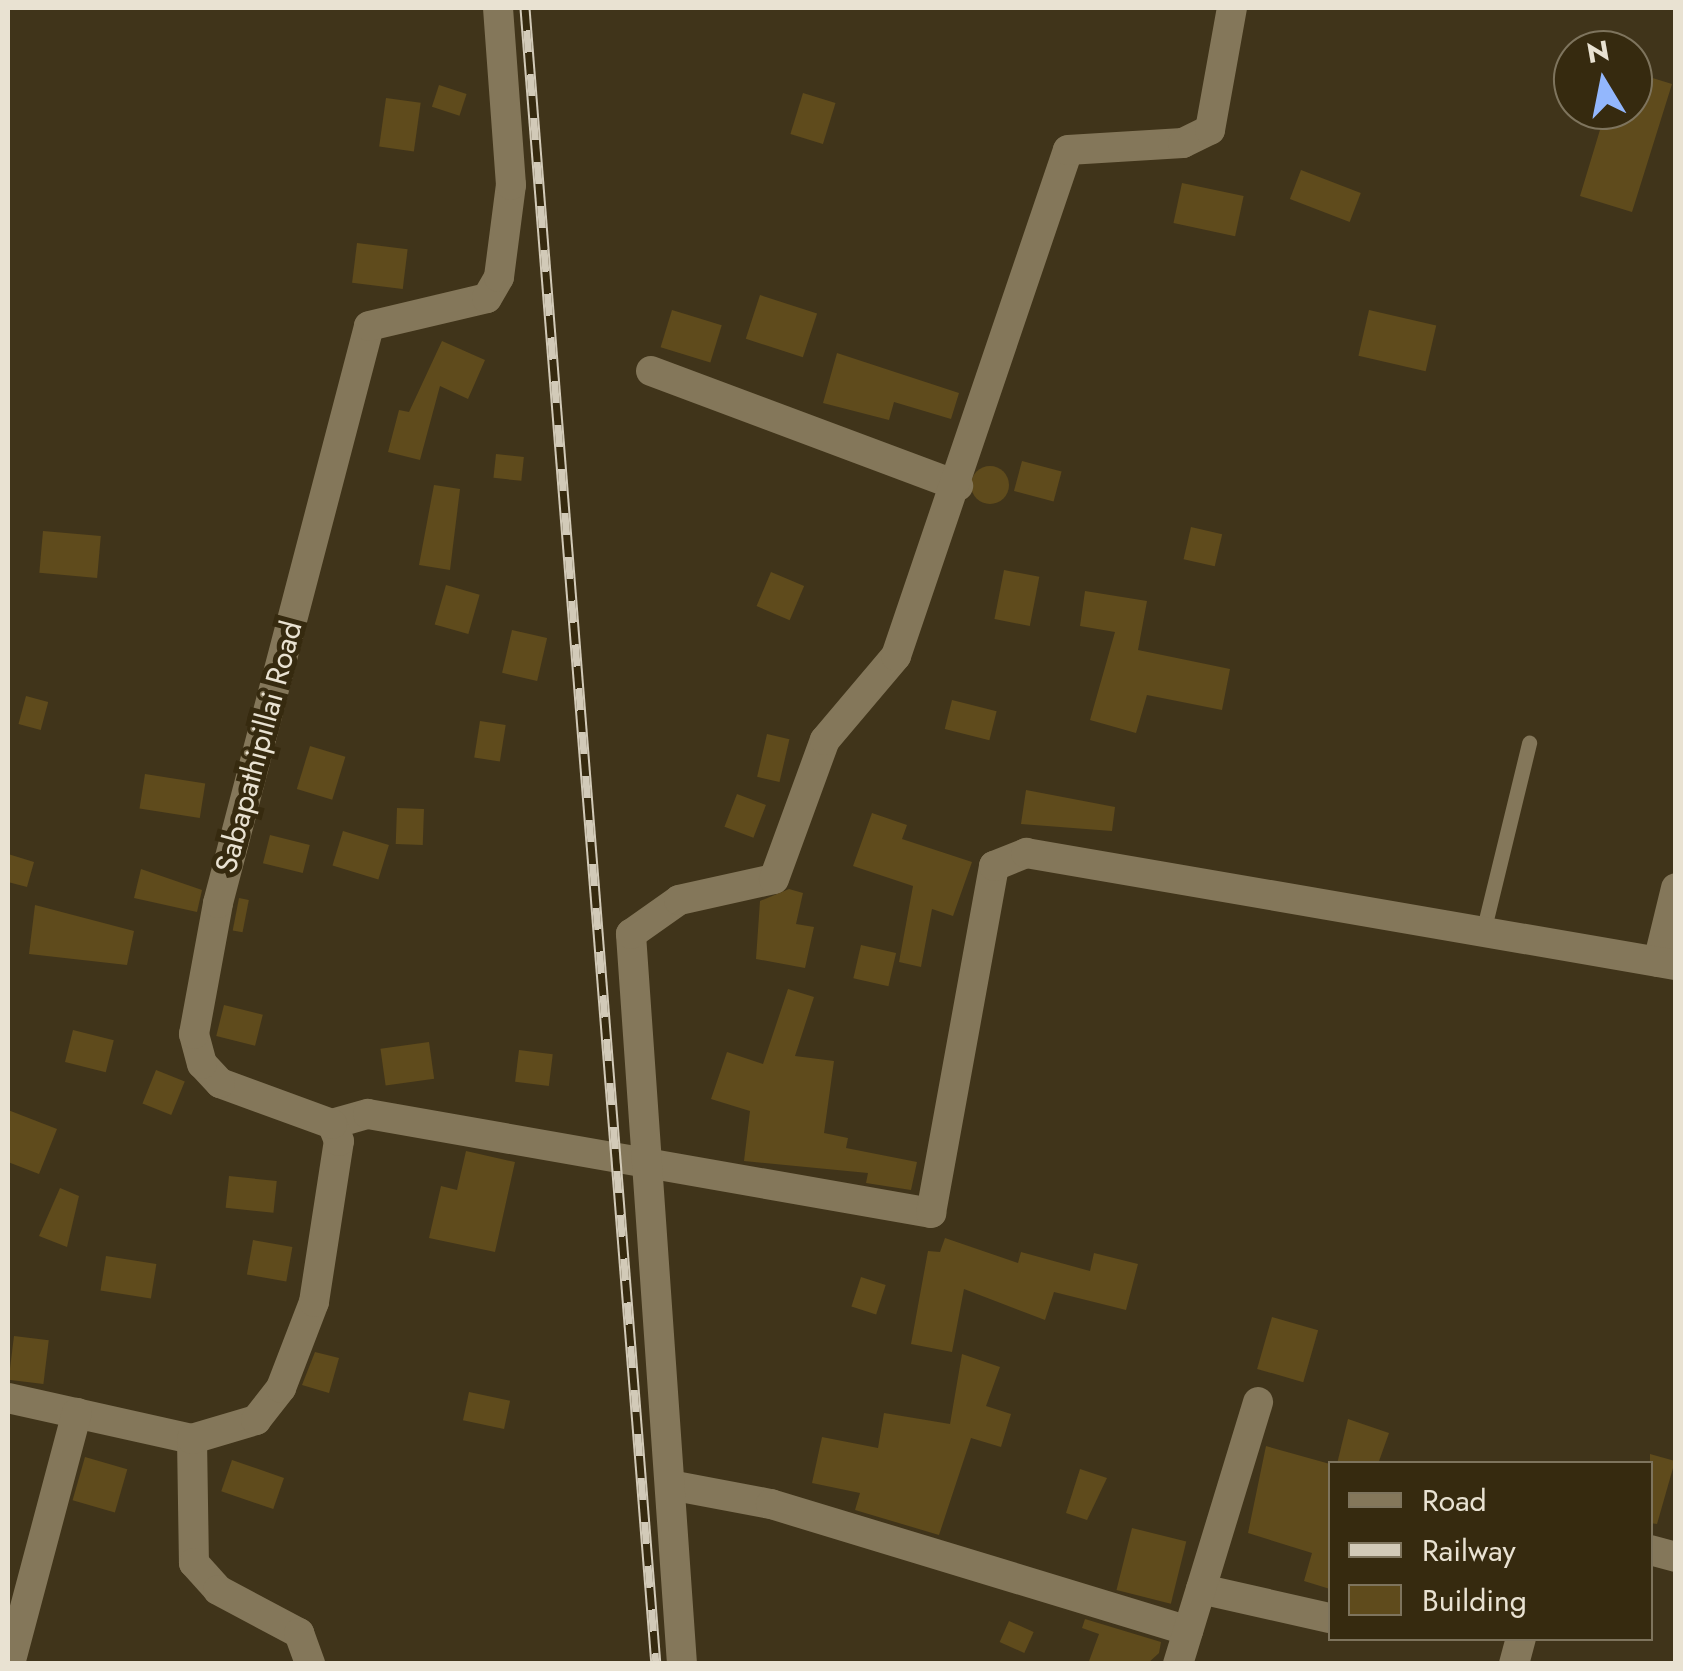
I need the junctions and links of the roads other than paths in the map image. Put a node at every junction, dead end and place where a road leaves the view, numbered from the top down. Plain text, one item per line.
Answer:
1 (498, 8) edge
2 (1232, 8) edge
3 (651, 372) dead end
4 (958, 486) junction
5 (1529, 743) dead end
6 (1676, 888) edge
7 (1483, 932) junction
8 (1667, 964) edge
9 (332, 1124) junction
10 (641, 1156) junction
11 (8, 1398) edge
12 (1258, 1402) dead end
13 (77, 1414) junction
14 (192, 1439) junction
15 (670, 1486) junction
16 (1201, 1590) junction
17 (1328, 1618) edge
18 (1188, 1631) junction
19 (10, 1664) edge
20 (310, 1664) edge
21 (682, 1664) edge
22 (1178, 1664) edge

1 - 9 street, Sabapathipillai Road
2 - 4 street
3 - 4 street
4 - 10 street
5 - 7 lane
6 - 8 street
7 - 8 street
7 - 10 street
9 - 10 street
9 - 14 street
10 - 15 street
11 - 13 street
12 - 16 street
13 - 14 street
13 - 19 street
14 - 20 street
15 - 18 street
15 - 21 street
16 - 17 street
16 - 18 street
18 - 22 street

